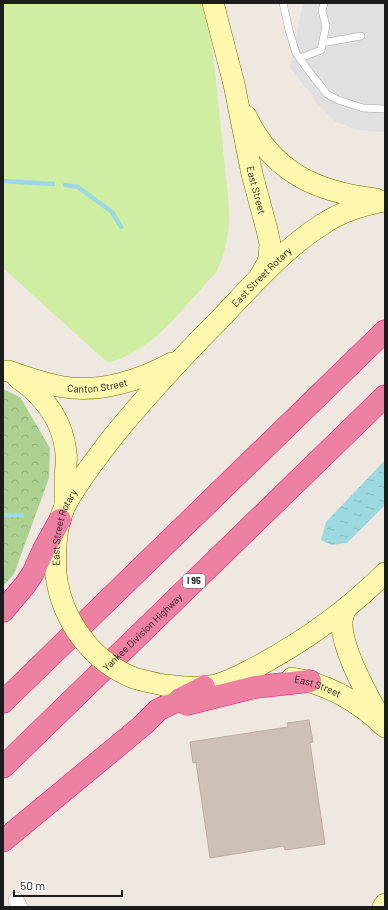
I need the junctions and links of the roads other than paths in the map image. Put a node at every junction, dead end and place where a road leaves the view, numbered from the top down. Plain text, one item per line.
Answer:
1 (213, 3) edge
2 (283, 3) edge
3 (324, 3) edge
4 (361, 36) dead end
5 (322, 43) junction
6 (300, 58) junction
7 (234, 84) junction
8 (385, 109) edge
9 (385, 201) edge
10 (248, 290) junction
11 (385, 331) edge
12 (183, 357) junction
13 (6, 369) edge
14 (385, 396) edge
15 (62, 513) junction
16 (385, 573) edge
17 (346, 608) junction
18 (3, 611) edge
19 (310, 681) junction
20 (210, 686) junction
21 (3, 702) edge
22 (142, 725) junction
23 (385, 726) edge
24 (3, 767) edge
25 (3, 841) edge
26 (385, 904) edge
27 (383, 907) edge

1 - 7 main road, East Street
2 - 6 lane
3 - 5 lane
4 - 5 lane
5 - 6 lane
6 - 8 lane
7 - 9 main road, East Street
7 - 10 main road, East Street
9 - 10 main road, East Street Rotary
10 - 12 main road, East Street Rotary
11 - 21 highway
12 - 13 main road, Canton Street
12 - 15 main road, East Street Rotary
13 - 15 main road, Canton Street
14 - 24 highway, Yankee Division Highway / I 95
15 - 18 highway
15 - 20 main road, East Street Rotary, bridge
16 - 17 main road, East Street Rotary
17 - 20 main road, East Street Rotary
17 - 23 main road, East Street
19 - 20 main road, East Street
19 - 22 highway
19 - 23 main road, East Street
20 - 22 highway
22 - 25 highway
26 - 27 main road

